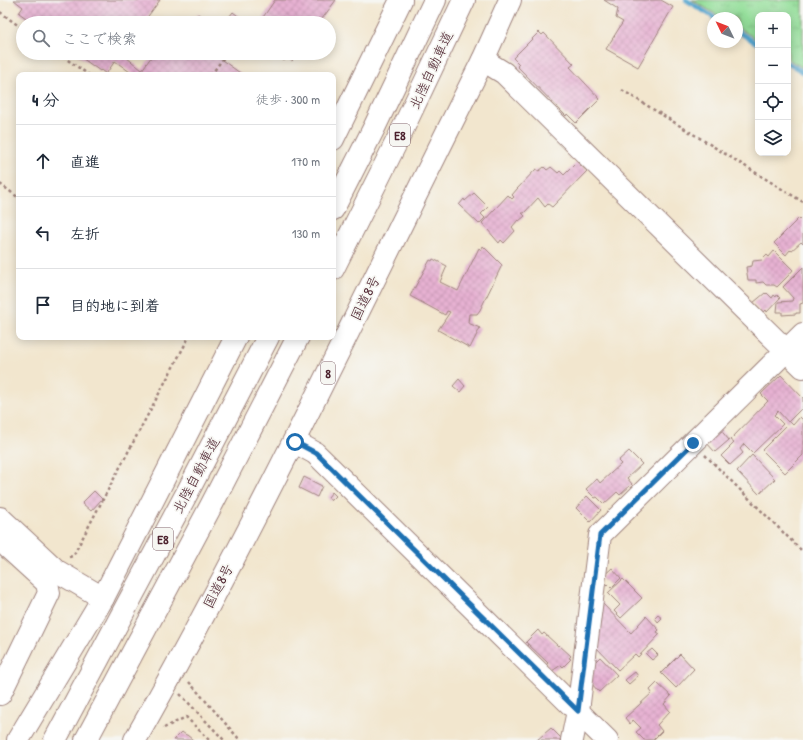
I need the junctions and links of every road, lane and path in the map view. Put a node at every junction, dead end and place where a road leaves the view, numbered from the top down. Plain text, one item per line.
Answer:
1 (401, 0) edge
2 (435, 0) edge
3 (464, 0) edge
4 (510, 0) edge
5 (0, 12) edge
6 (16, 24) edge
7 (68, 60) edge
8 (222, 60) edge
9 (483, 60) junction
10 (85, 72) edge
11 (213, 72) edge
12 (622, 90) dead end
13 (336, 133) edge
14 (0, 184) edge
15 (16, 196) edge
16 (803, 202) edge
17 (336, 203) edge
18 (336, 263) edge
19 (803, 334) edge
20 (187, 340) edge
21 (234, 340) edge
22 (266, 340) edge
23 (296, 340) edge
24 (786, 351) junction
25 (803, 368) edge
26 (295, 442) junction
27 (693, 443) junction
28 (0, 518) edge
29 (0, 540) edge
30 (803, 552) edge
31 (65, 557) dead end
32 (104, 598) junction
33 (176, 682) junction
34 (0, 694) edge
35 (578, 711) junction
36 (163, 728) dead end
37 (18, 740) edge
38 (55, 740) edge
39 (86, 740) edge
40 (135, 740) edge
41 (209, 740) edge
42 (224, 740) edge
43 (240, 740) edge
44 (572, 740) edge
45 (607, 740) edge

1 - 13 main road
2 - 17 main road, 北陸自動車道 / E8
3 - 18 main road, 北陸自動車道 / E8
4 - 9 main road, 国道8号 / 8
5 - 6 path
7 - 10 path
8 - 11 path
9 - 24 main road
9 - 26 main road, 国道8号 / 8
12 - 16 path
14 - 15 path
19 - 24 main road
20 - 31 path
21 - 32 main road
22 - 38 main road, 北陸自動車道 / E8
23 - 39 main road, 北陸自動車道 / E8
24 - 25 main road
24 - 27 main road
26 - 33 main road, 国道8号 / 8
26 - 35 main road
27 - 30 path
27 - 35 main road
28 - 32 main road
29 - 34 main road
32 - 37 main road
33 - 40 main road, 国道8号 / 8
33 - 42 path
33 - 43 path
35 - 44 main road
35 - 45 main road
36 - 41 path

